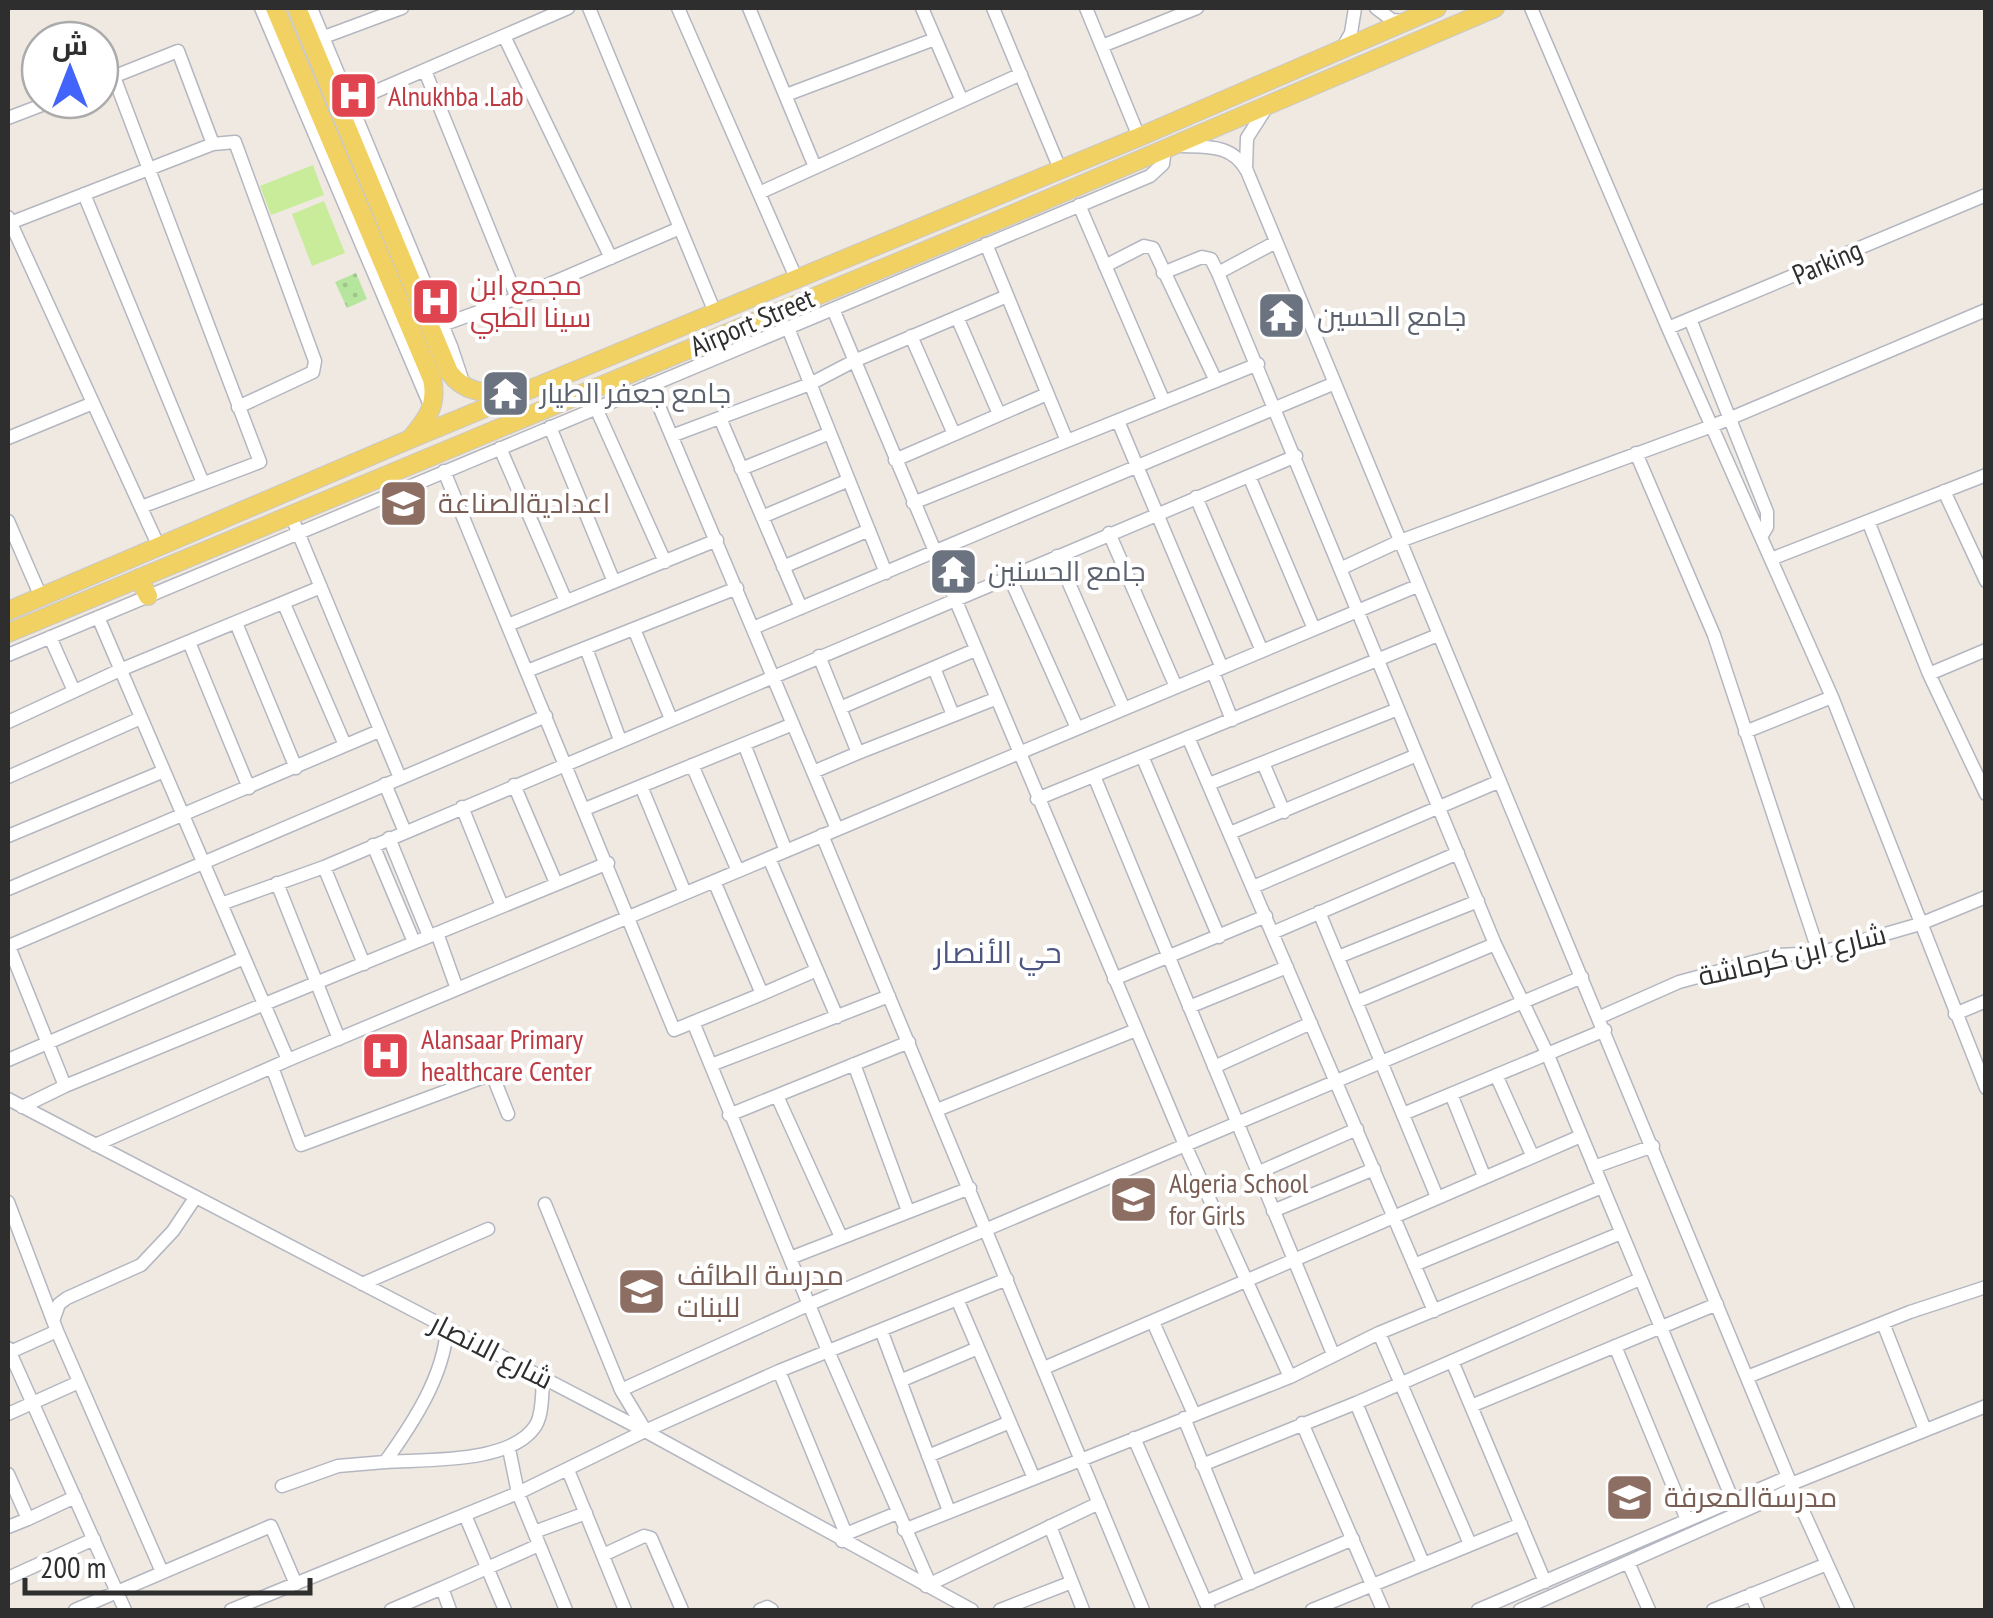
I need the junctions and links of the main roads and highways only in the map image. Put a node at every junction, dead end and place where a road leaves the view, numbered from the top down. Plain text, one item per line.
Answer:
1 (276, 8) edge
2 (297, 8) edge
3 (1495, 8) edge
4 (1429, 9) edge
5 (1024, 184) junction
6 (988, 200) junction
7 (1034, 205) junction
8 (998, 220) junction
9 (410, 304) junction
10 (427, 326) junction
11 (522, 393) junction
12 (408, 440) junction
13 (382, 476) junction
14 (390, 494) road end
15 (224, 520) junction
16 (182, 536) junction
17 (233, 539) junction
18 (191, 556) junction
19 (138, 578) junction
20 (148, 596) road end
21 (8, 611) edge
22 (8, 633) edge

1 - 9 main road
2 - 9 main road
3 - 7 main road, Airport Street
4 - 5 main road, Airport Street
5 - 6 main road, Airport Street
5 - 7 main road
6 - 8 main road
6 - 11 main road, Airport Street
7 - 8 main road, Airport Street
8 - 13 main road, Airport Street
9 - 10 main road
10 - 11 main road
10 - 12 main road
11 - 12 main road, Airport Street
12 - 15 main road, Airport Street
13 - 14 main road
13 - 17 main road, Airport Street
15 - 16 main road, Airport Street
15 - 17 main road
16 - 18 main road
16 - 21 main road, Airport Street
17 - 18 main road, Airport Street
18 - 19 main road, Airport Street
19 - 20 main road
19 - 22 main road, Airport Street

